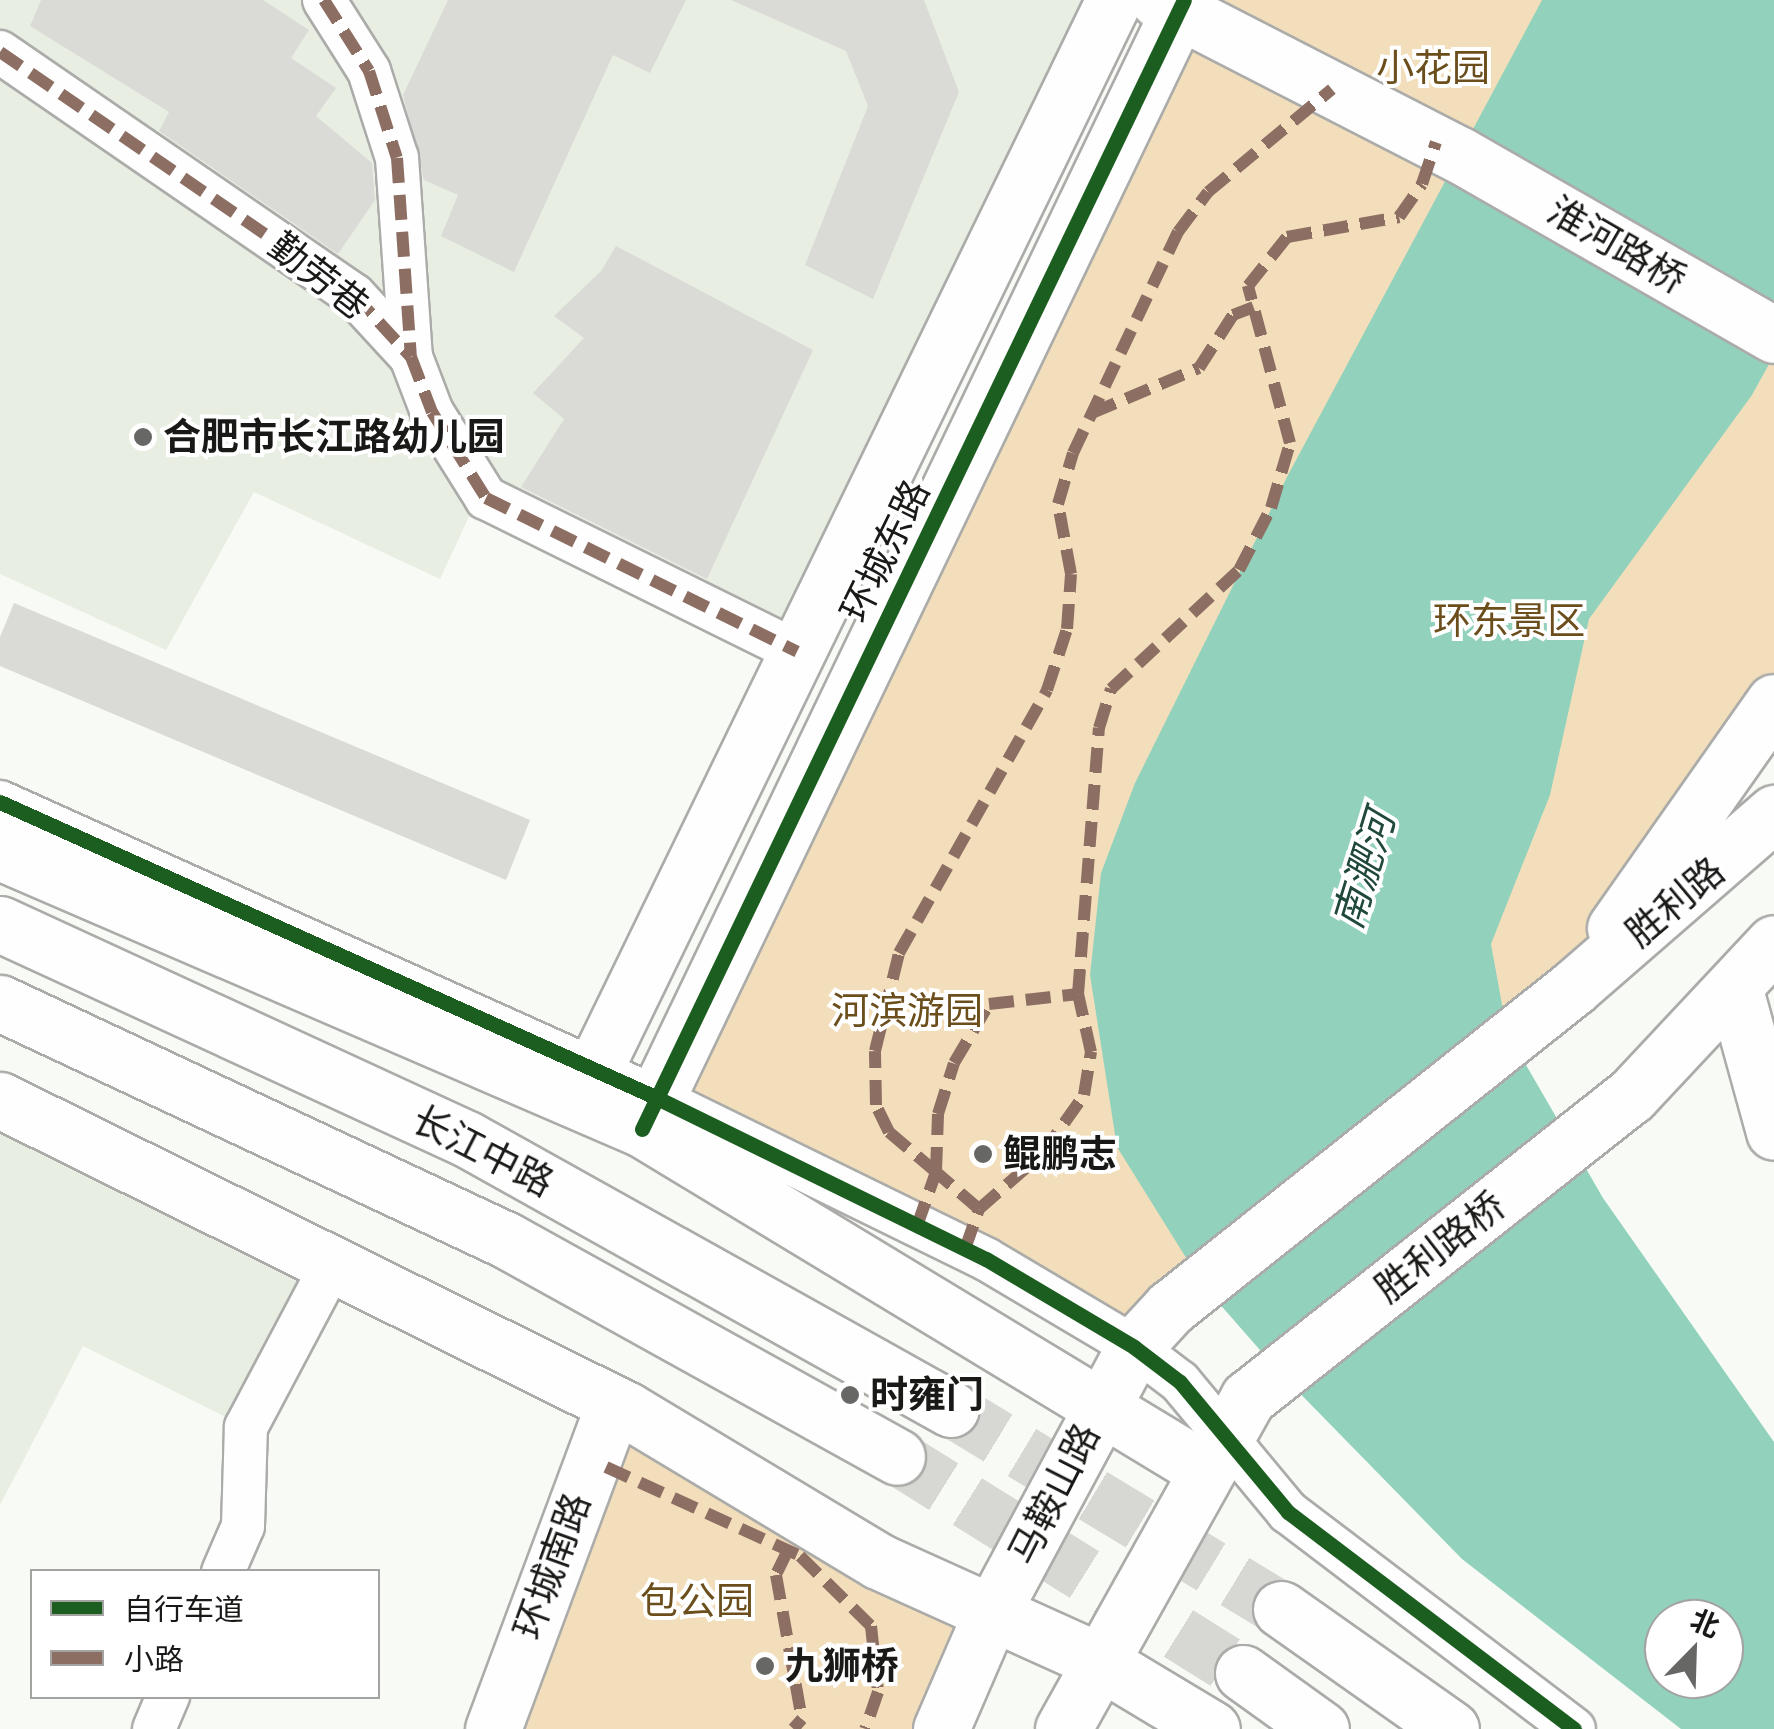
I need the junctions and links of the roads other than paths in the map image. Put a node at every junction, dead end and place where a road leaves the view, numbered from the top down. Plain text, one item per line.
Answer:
1 (324, 0) edge
2 (1114, 0) edge
3 (1174, 4) edge
4 (0, 52) edge
5 (1774, 334) edge
6 (411, 357) junction
7 (797, 652) junction
8 (1774, 702) edge
9 (0, 802) edge
10 (1774, 812) edge
11 (0, 852) edge
12 (0, 924) edge
13 (1774, 943) edge
14 (1573, 988) junction
15 (1735, 990) junction
16 (0, 1004) edge
17 (587, 1084) junction
18 (0, 1100) edge
19 (647, 1112) junction
20 (1774, 1132) edge
21 (332, 1263) junction
22 (1134, 1347) junction
23 (614, 1404) junction
24 (1099, 1407) junction
25 (951, 1409) tunnel mouth
26 (1226, 1435) junction
27 (897, 1457) tunnel mouth
28 (224, 1569) edge
29 (1282, 1609) tunnel mouth
30 (990, 1616) junction
31 (1097, 1660) junction
32 (1243, 1673) tunnel mouth
33 (167, 1699) edge
34 (154, 1729) edge
35 (493, 1729) edge
36 (941, 1729) edge
37 (1064, 1729) edge
38 (1212, 1729) edge
39 (1322, 1729) edge
40 (1450, 1729) edge
41 (1574, 1729) edge

1 - 6 street
2 - 7 main road, 环城东路
3 - 5 main road, 淮河路桥
3 - 19 main road, 环城东路
4 - 6 street, 勤劳巷
6 - 7 street, 勤劳巷
7 - 17 main road, 环城东路
8 - 14 main road
9 - 17 street
10 - 14 main road, 胜利路
11 - 17 main road
12 - 25 main road, 长江中路
13 - 15 main road
14 - 22 main road, 马鞍山路
15 - 20 main road
15 - 26 main road, 胜利路桥
16 - 27 main road, 长江中路
17 - 19 main road
18 - 21 main road
19 - 22 street
19 - 24 main road
21 - 23 main road
21 - 28 street
22 - 24 main road, 马鞍山路
22 - 26 street
23 - 30 main road
23 - 35 main road, 环城南路
24 - 26 main road
24 - 30 main road, 马鞍山路
26 - 31 main road
26 - 41 street
29 - 40 main road
30 - 31 main road
30 - 36 main road, 马鞍山路
31 - 37 main road
31 - 38 main road
32 - 39 main road
33 - 34 street

